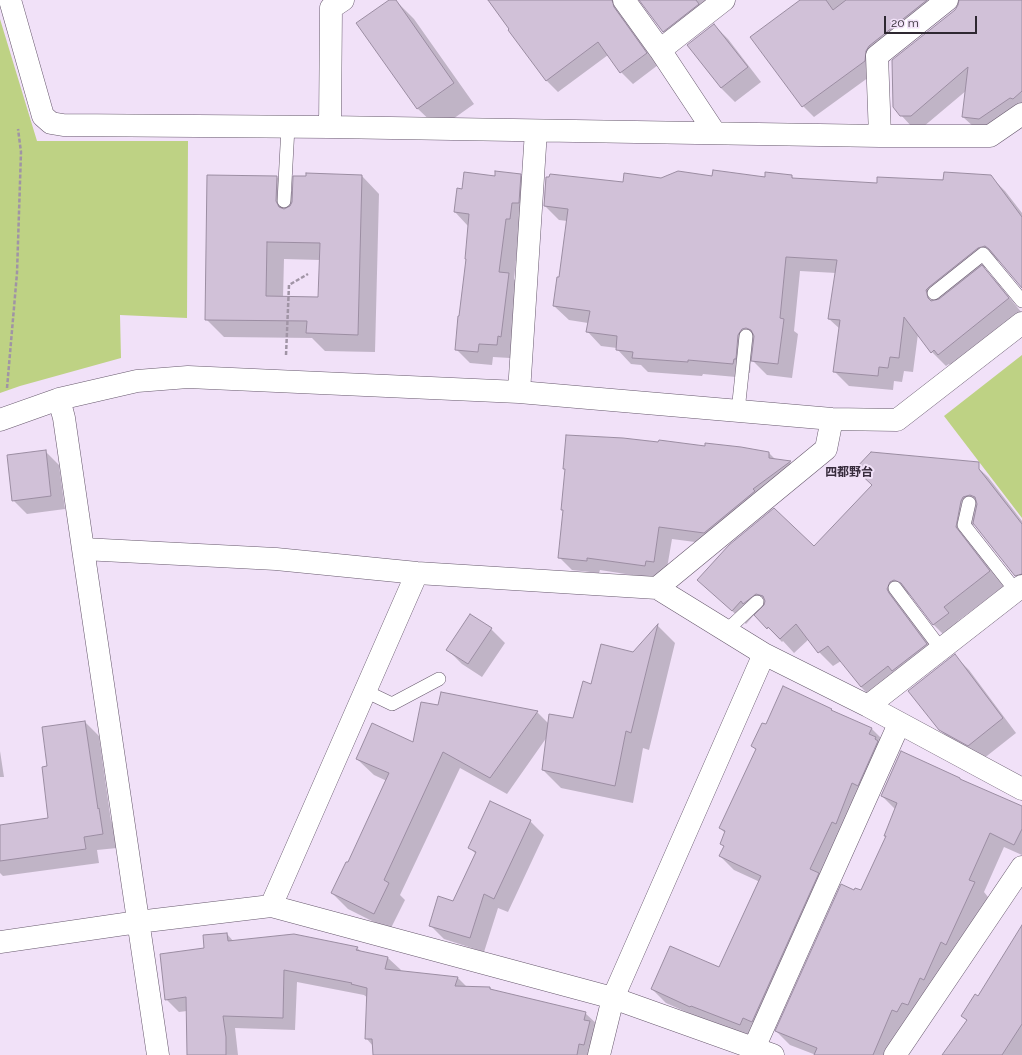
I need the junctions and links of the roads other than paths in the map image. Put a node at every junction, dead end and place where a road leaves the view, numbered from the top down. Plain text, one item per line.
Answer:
1 (10, 0) edge
2 (343, 0) edge
3 (624, 0) edge
4 (724, 0) edge
5 (947, 0) edge
6 (660, 50) junction
7 (1022, 114) edge
8 (288, 127) junction
9 (330, 127) junction
10 (536, 131) junction
11 (715, 133) junction
12 (880, 136) junction
13 (284, 201) dead end
14 (934, 293) dead end
15 (1022, 301) edge
16 (1022, 323) edge
17 (746, 336) dead end
18 (519, 392) junction
19 (59, 399) junction
20 (738, 411) junction
21 (832, 419) junction
22 (0, 420) edge
23 (969, 503) dead end
24 (83, 549) junction
25 (417, 573) junction
26 (657, 588) junction
27 (895, 588) dead end
28 (1019, 588) edge
29 (757, 602) dead end
30 (726, 631) junction
31 (941, 649) junction
32 (764, 654) junction
33 (439, 679) dead end
34 (365, 691) junction
35 (868, 706) junction
36 (899, 724) junction
37 (1022, 789) edge
38 (1022, 867) edge
39 (271, 906) junction
40 (138, 922) junction
41 (0, 942) edge
42 (613, 998) junction
43 (763, 1052) edge
44 (158, 1055) edge
45 (599, 1055) edge
46 (895, 1055) edge

1 - 8 street
2 - 9 street
3 - 6 street
4 - 6 street
5 - 12 street
6 - 11 street
7 - 12 street
8 - 9 street
8 - 13 lane
9 - 10 street
10 - 11 street
10 - 18 street
11 - 12 street
14 - 15 lane
16 - 21 street
17 - 20 lane
18 - 19 street
18 - 20 street
19 - 22 street
19 - 24 street
20 - 21 street
21 - 26 street
23 - 28 lane
24 - 25 street
24 - 40 street
25 - 26 street
25 - 34 street
26 - 30 street
27 - 31 lane
28 - 31 street
29 - 30 lane
30 - 32 street
31 - 35 street
32 - 35 street
32 - 42 street
33 - 34 lane
34 - 39 street
35 - 36 street
36 - 37 street
36 - 43 street
38 - 46 street
39 - 40 street
39 - 42 street
40 - 41 street
40 - 44 street
42 - 43 street
42 - 45 street

